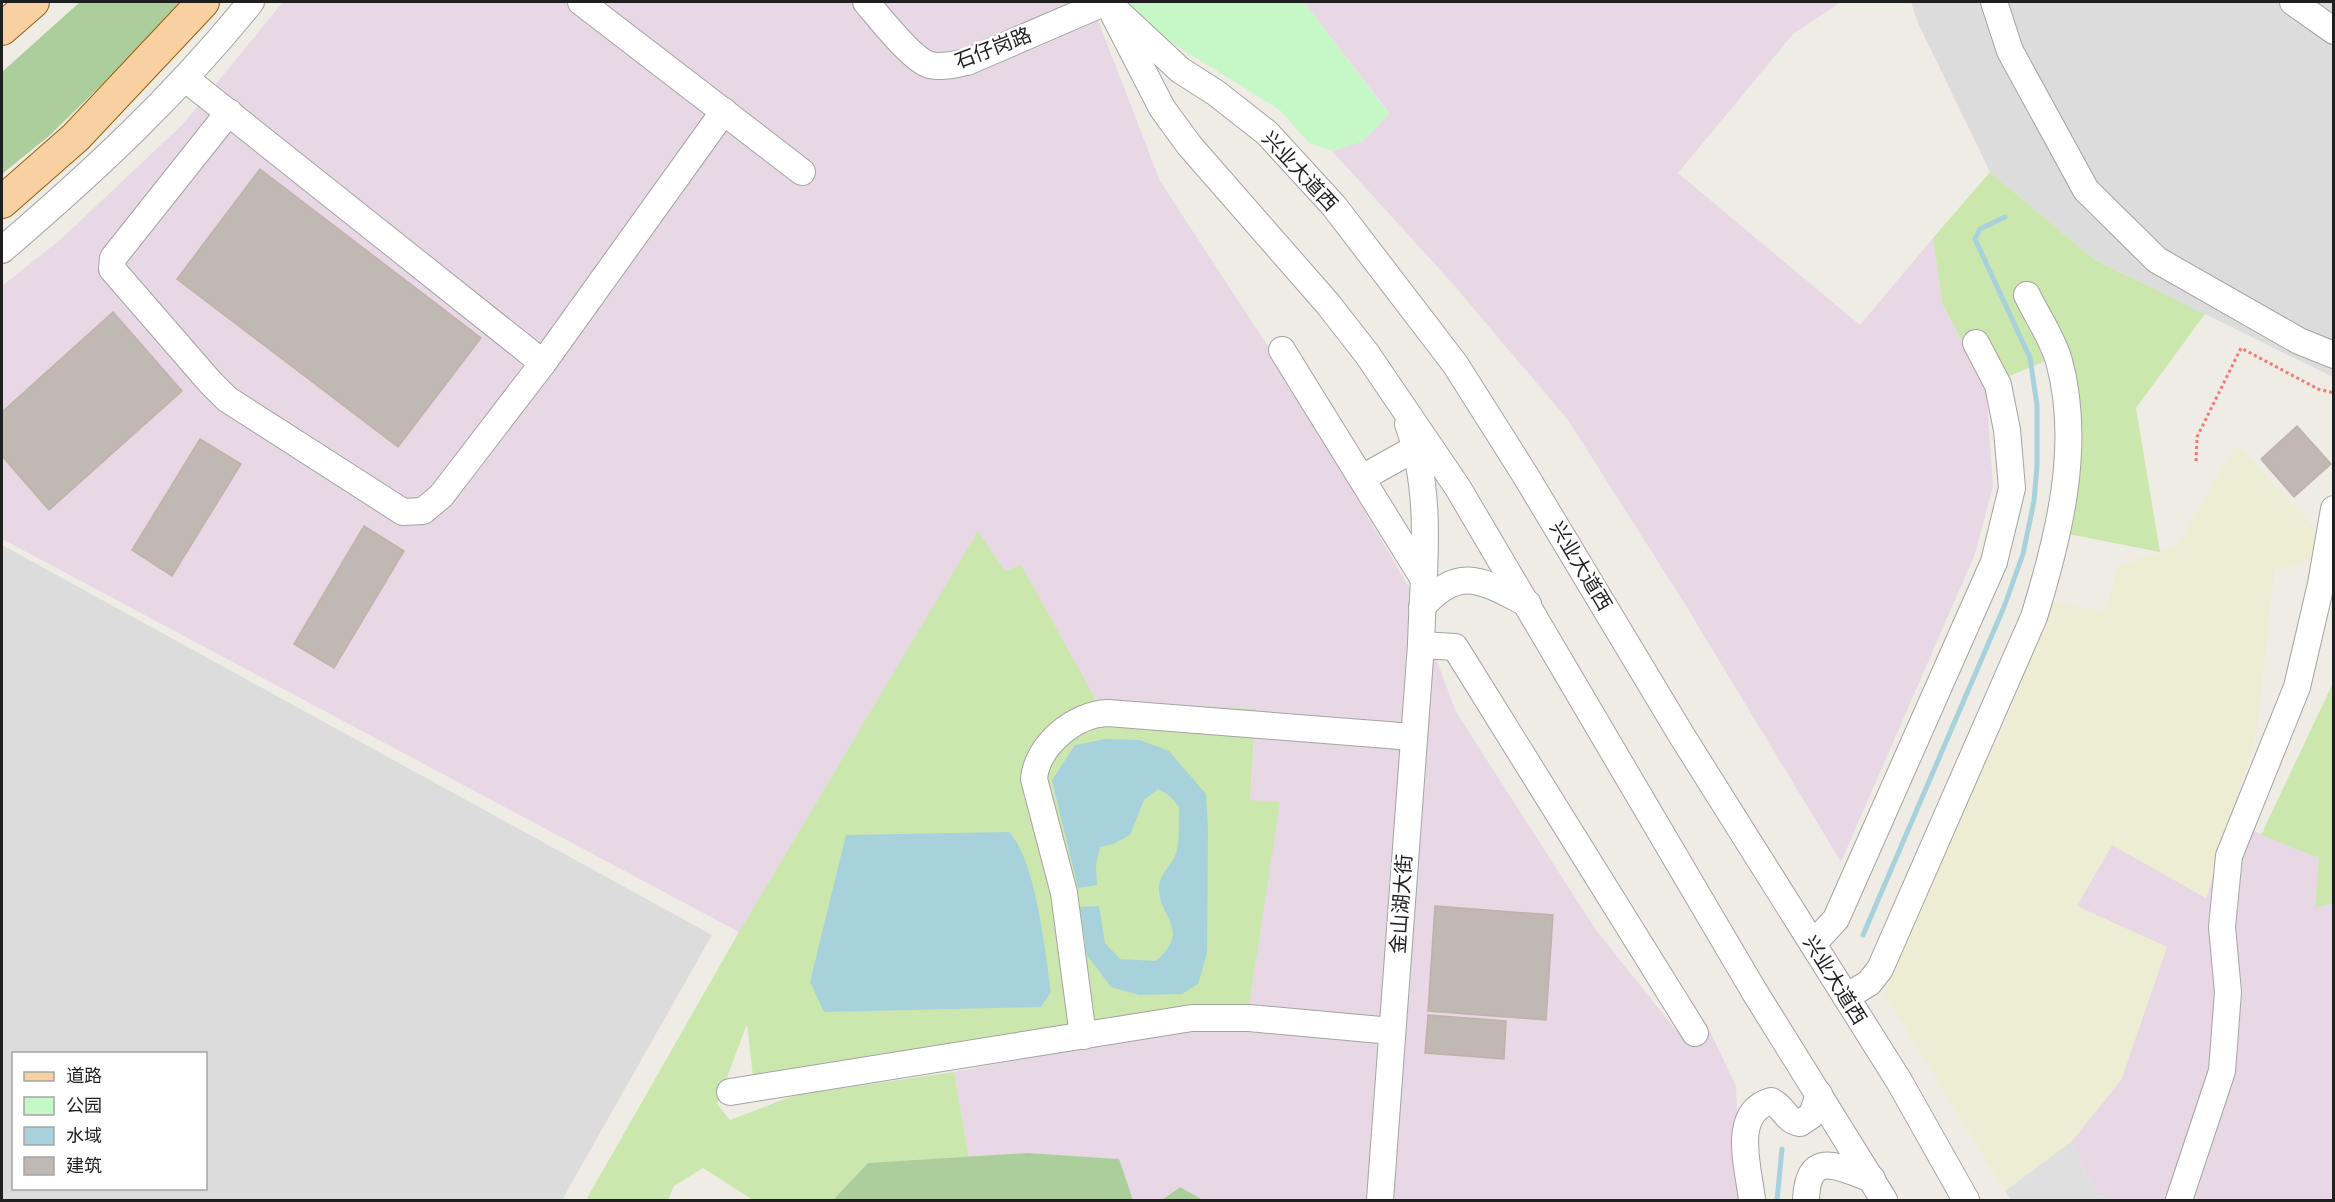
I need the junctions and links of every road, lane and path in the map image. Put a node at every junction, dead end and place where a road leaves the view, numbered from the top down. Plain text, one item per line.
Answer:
1 (33, 2) edge
2 (202, 2) edge
3 (251, 2) edge
4 (581, 2) edge
5 (866, 2) edge
6 (1107, 2) edge
7 (1994, 2) edge
8 (2294, 2) edge
9 (2, 29) edge
10 (2334, 31) edge
11 (186, 79) junction
12 (724, 111) junction
13 (229, 112) junction
14 (802, 172) dead end
15 (2, 202) edge
16 (2, 250) edge
17 (2027, 295) dead end
18 (1976, 343) dead end
19 (1282, 350) dead end
20 (2334, 355) edge
21 (543, 363) junction
22 (1387, 384) junction
23 (2334, 393) edge
24 (1414, 449) junction
25 (2196, 461) dead end
26 (1362, 477) junction
27 (2334, 509) edge
28 (1423, 578) junction
29 (1528, 604) junction
30 (1422, 607) junction
31 (1421, 645) junction
32 (1413, 737) junction
33 (1813, 944) junction
34 (1846, 997) junction
35 (1392, 1031) junction
36 (1695, 1034) dead end
37 (1083, 1036) junction
38 (730, 1092) dead end
39 (1819, 1094) junction
40 (1878, 1190) edge
41 (1380, 1200) edge
42 (1752, 1200) edge
43 (1806, 1200) edge
44 (1966, 1200) edge
45 (2179, 1200) edge

1 - 9 main road
2 - 15 main road
3 - 11 street
4 - 12 street
5 - 6 street, 石仔岗路
6 - 22 street
6 - 33 street, 兴业大道西
7 - 20 street
8 - 10 street
11 - 13 street
11 - 16 street
12 - 14 street
12 - 21 street
13 - 21 street
13 - 21 street
17 - 34 street
18 - 33 street
19 - 26 street
22 - 24 street, 金山湖大街
22 - 29 street
23 - 25 path
24 - 26 street
24 - 28 street, 金山湖大街
26 - 28 street
27 - 45 street
28 - 30 street, 金山湖大街
29 - 30 street
29 - 39 street
30 - 31 street, 金山湖大街
31 - 32 street, 金山湖大街
31 - 36 street
32 - 35 street, 金山湖大街
32 - 37 street
33 - 34 street, 兴业大道西
34 - 44 street, 兴业大道西
35 - 37 street
35 - 41 street, 金山湖大街
37 - 38 street
39 - 40 street
39 - 42 street
40 - 43 street

